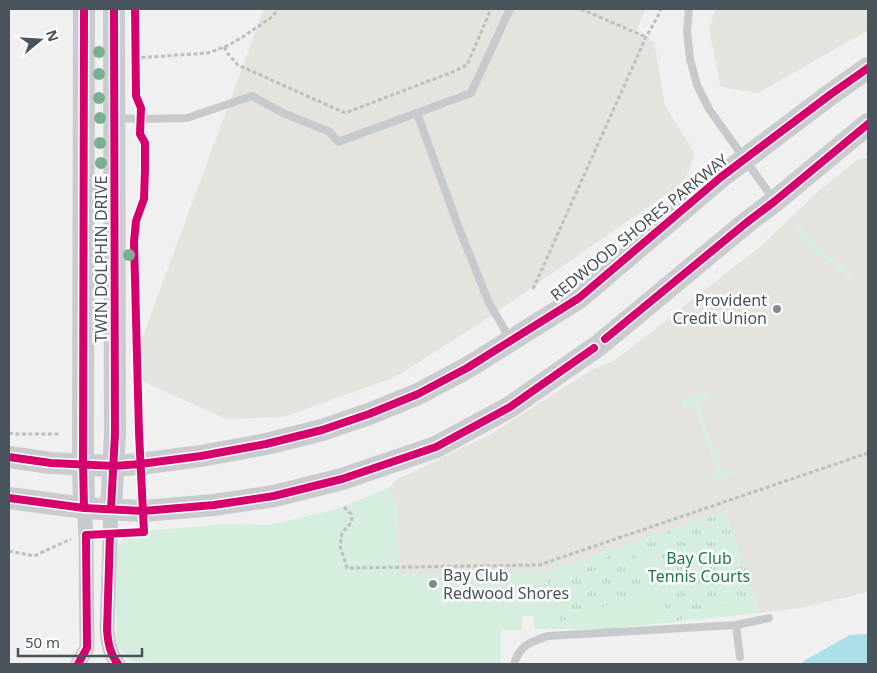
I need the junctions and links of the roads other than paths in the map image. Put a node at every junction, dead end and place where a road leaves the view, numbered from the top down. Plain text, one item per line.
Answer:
1 (84, 9) edge
2 (114, 9) edge
3 (510, 9) edge
4 (689, 9) edge
5 (868, 68) edge
6 (417, 113) junction
7 (114, 118) junction
8 (868, 124) edge
9 (744, 159) junction
10 (775, 201) junction
11 (511, 340) junction
12 (9, 457) edge
13 (83, 464) junction
14 (114, 466) junction
15 (9, 498) edge
16 (84, 508) junction
17 (111, 510) junction
18 (769, 618) dead end
19 (736, 625) junction
20 (740, 657) dead end
21 (78, 664) edge
22 (118, 664) edge
23 (514, 664) edge

1 - 13 main road, TWIN DOLPHIN DRIVE
2 - 7 main road, TWIN DOLPHIN DRIVE
3 - 6 lane
4 - 9 lane
5 - 9 main road, REDWOOD SHORES PARKWAY
6 - 7 lane
6 - 11 lane
7 - 14 main road, TWIN DOLPHIN DRIVE
8 - 10 main road
9 - 10 lane
9 - 11 main road, REDWOOD SHORES PARKWAY
10 - 17 main road
11 - 14 main road, REDWOOD SHORES PARKWAY
12 - 13 main road, REDWOOD SHORES PARKWAY
13 - 14 main road, REDWOOD SHORES PARKWAY
13 - 16 main road, TWIN DOLPHIN DRIVE
14 - 17 main road, TWIN DOLPHIN DRIVE
15 - 16 main road
16 - 17 main road
16 - 21 street, TWIN DOLPHIN DRIVE
17 - 22 street, TWIN DOLPHIN DRIVE
18 - 19 lane
19 - 20 lane
19 - 23 lane

